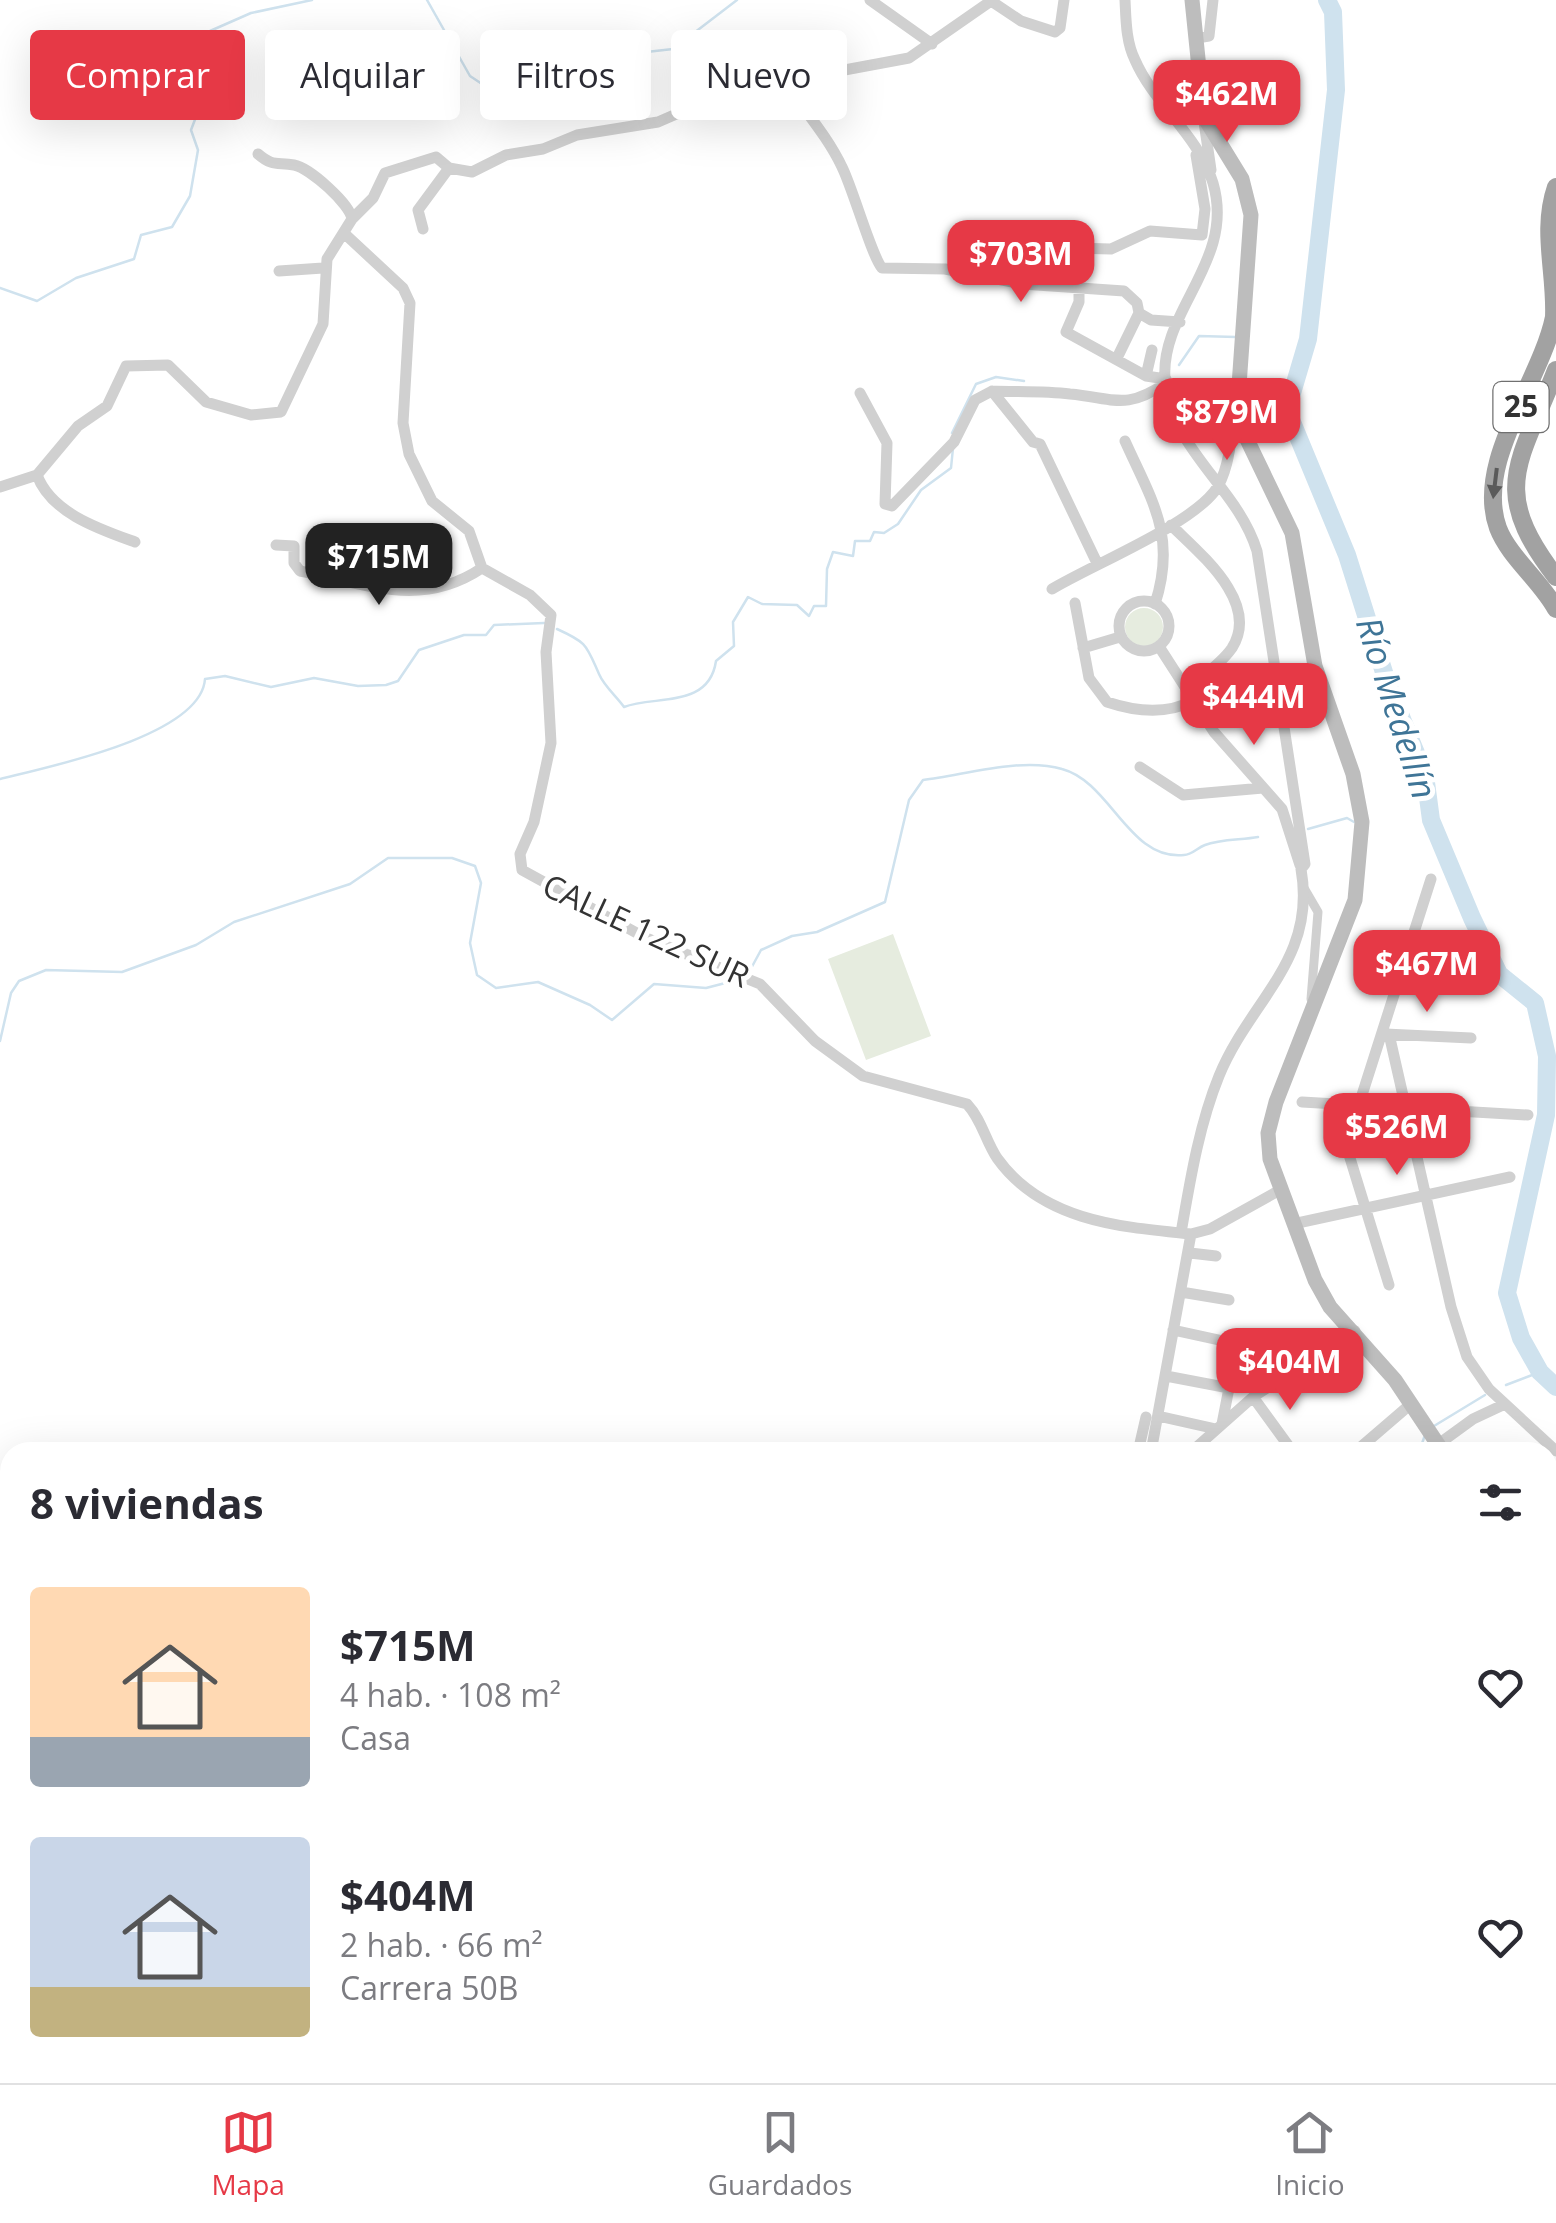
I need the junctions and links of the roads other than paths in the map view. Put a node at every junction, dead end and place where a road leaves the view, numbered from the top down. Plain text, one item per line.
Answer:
1 (870, 0) edge
2 (1064, 0) edge
3 (1125, 0) edge
4 (1192, 0) edge
5 (1213, 0) edge
6 (1197, 38) junction
7 (932, 44) junction
8 (847, 72) edge
9 (1203, 111) junction
10 (671, 116) edge
11 (811, 120) edge
12 (1197, 152) junction
13 (258, 154) dead end
14 (449, 168) junction
15 (1212, 180) junction
16 (1556, 187) edge
17 (352, 219) junction
18 (423, 229) dead end
19 (346, 235) junction
20 (323, 268) junction
21 (279, 271) dead end
22 (1022, 284) junction
23 (1080, 288) junction
24 (1139, 313) junction
25 (1180, 322) junction
26 (1152, 350) dead end
27 (1116, 358) junction
28 (1556, 370) edge
29 (1146, 376) junction
30 (1166, 381) junction
31 (992, 391) junction
32 (860, 393) dead end
33 (1238, 400) junction
34 (1125, 441) dead end
35 (37, 475) junction
36 (1218, 484) junction
37 (0, 486) edge
38 (1167, 526) junction
39 (134, 542) dead end
40 (276, 545) dead end
41 (1097, 563) junction
42 (482, 568) junction
43 (1556, 577) edge
44 (1052, 589) dead end
45 (1075, 603) dead end
46 (1156, 604) junction
47 (1556, 609) edge
48 (1120, 637) junction
49 (1083, 648) junction
50 (1160, 648) junction
51 (1189, 695) junction
52 (1140, 766) dead end
53 (1263, 788) junction
54 (1301, 869) junction
55 (1431, 880) dead end
56 (1304, 888) junction
57 (1313, 1016) junction
58 (1385, 1034) junction
59 (1470, 1038) dead end
60 (1302, 1102) dead end
61 (1356, 1108) junction
62 (1406, 1109) junction
63 (1528, 1115) dead end
64 (1510, 1178) dead end
65 (1280, 1190) junction
66 (1426, 1192) junction
67 (1364, 1207) junction
68 (1293, 1224) junction
69 (1186, 1234) junction
70 (1190, 1253) junction
71 (1216, 1256) dead end
72 (1388, 1286) dead end
73 (1181, 1292) junction
74 (1228, 1300) dead end
75 (1174, 1330) junction
76 (1354, 1331) junction
77 (1228, 1342) dead end
78 (1166, 1376) junction
79 (1253, 1398) junction
80 (1412, 1403) junction
81 (1505, 1404) junction
82 (1152, 1417) junction
83 (1219, 1427) junction
84 (1436, 1438) edge
85 (1142, 1442) edge
86 (1154, 1442) edge
87 (1202, 1442) edge
88 (1286, 1442) edge
89 (1367, 1442) edge
90 (1546, 1442) edge

1 - 7 street
2 - 7 street
3 - 12 street
4 - 6 main road
5 - 6 street
6 - 9 main road
7 - 8 street
9 - 15 street
9 - 33 main road
10 - 14 street
11 - 22 street
12 - 15 street
12 - 22 street
13 - 17 street
14 - 17 street
14 - 18 street
15 - 25 street
16 -> 47 highway, 25
17 - 19 street
19 - 20 street
19 - 42 street
20 - 21 street
20 - 35 street
22 - 23 street
23 - 24 street
23 - 27 street
24 - 25 street
24 - 27 street
25 - 30 street
26 - 29 street
27 - 29 street
28 - 43 highway, 25
29 - 30 street
30 - 31 street
30 - 36 street
31 - 32 street
31 - 41 street
33 - 36 street
33 - 57 main road
34 - 38 street
35 - 37 street
35 - 39 street
36 - 38 street
36 - 54 street
38 - 41 street
38 - 46 street
38 - 51 street
40 - 42 street
41 - 44 street
42 - 69 street, CALLE 122 SUR
45 - 49 street
46 - 48 street
46 - 50 street
48 - 49 street
48 - 50 street
49 - 51 street
50 - 51 street
51 - 53 street
52 - 53 street
53 - 54 street
54 - 56 street
55 - 58 street
56 - 57 street
56 - 69 street
57 - 65 main road
58 - 59 street
58 - 61 street
58 - 62 street
60 - 61 street
61 - 62 street
61 - 67 street
62 - 63 street
62 - 66 street
64 - 66 street
65 - 68 main road
65 - 69 street
66 - 67 street
66 - 81 street
67 - 68 street
67 - 72 street
68 - 76 main road
69 - 70 street
70 - 71 street
70 - 73 street
73 - 74 street
73 - 75 street
75 - 77 street
75 - 78 street
76 - 79 street
76 - 80 main road
78 - 82 street
78 - 83 street
79 - 83 street
79 - 88 street
80 - 84 main road
80 - 89 street
81 - 84 street
81 - 90 street
82 - 83 street
82 - 85 street
82 - 86 street
83 - 87 street

